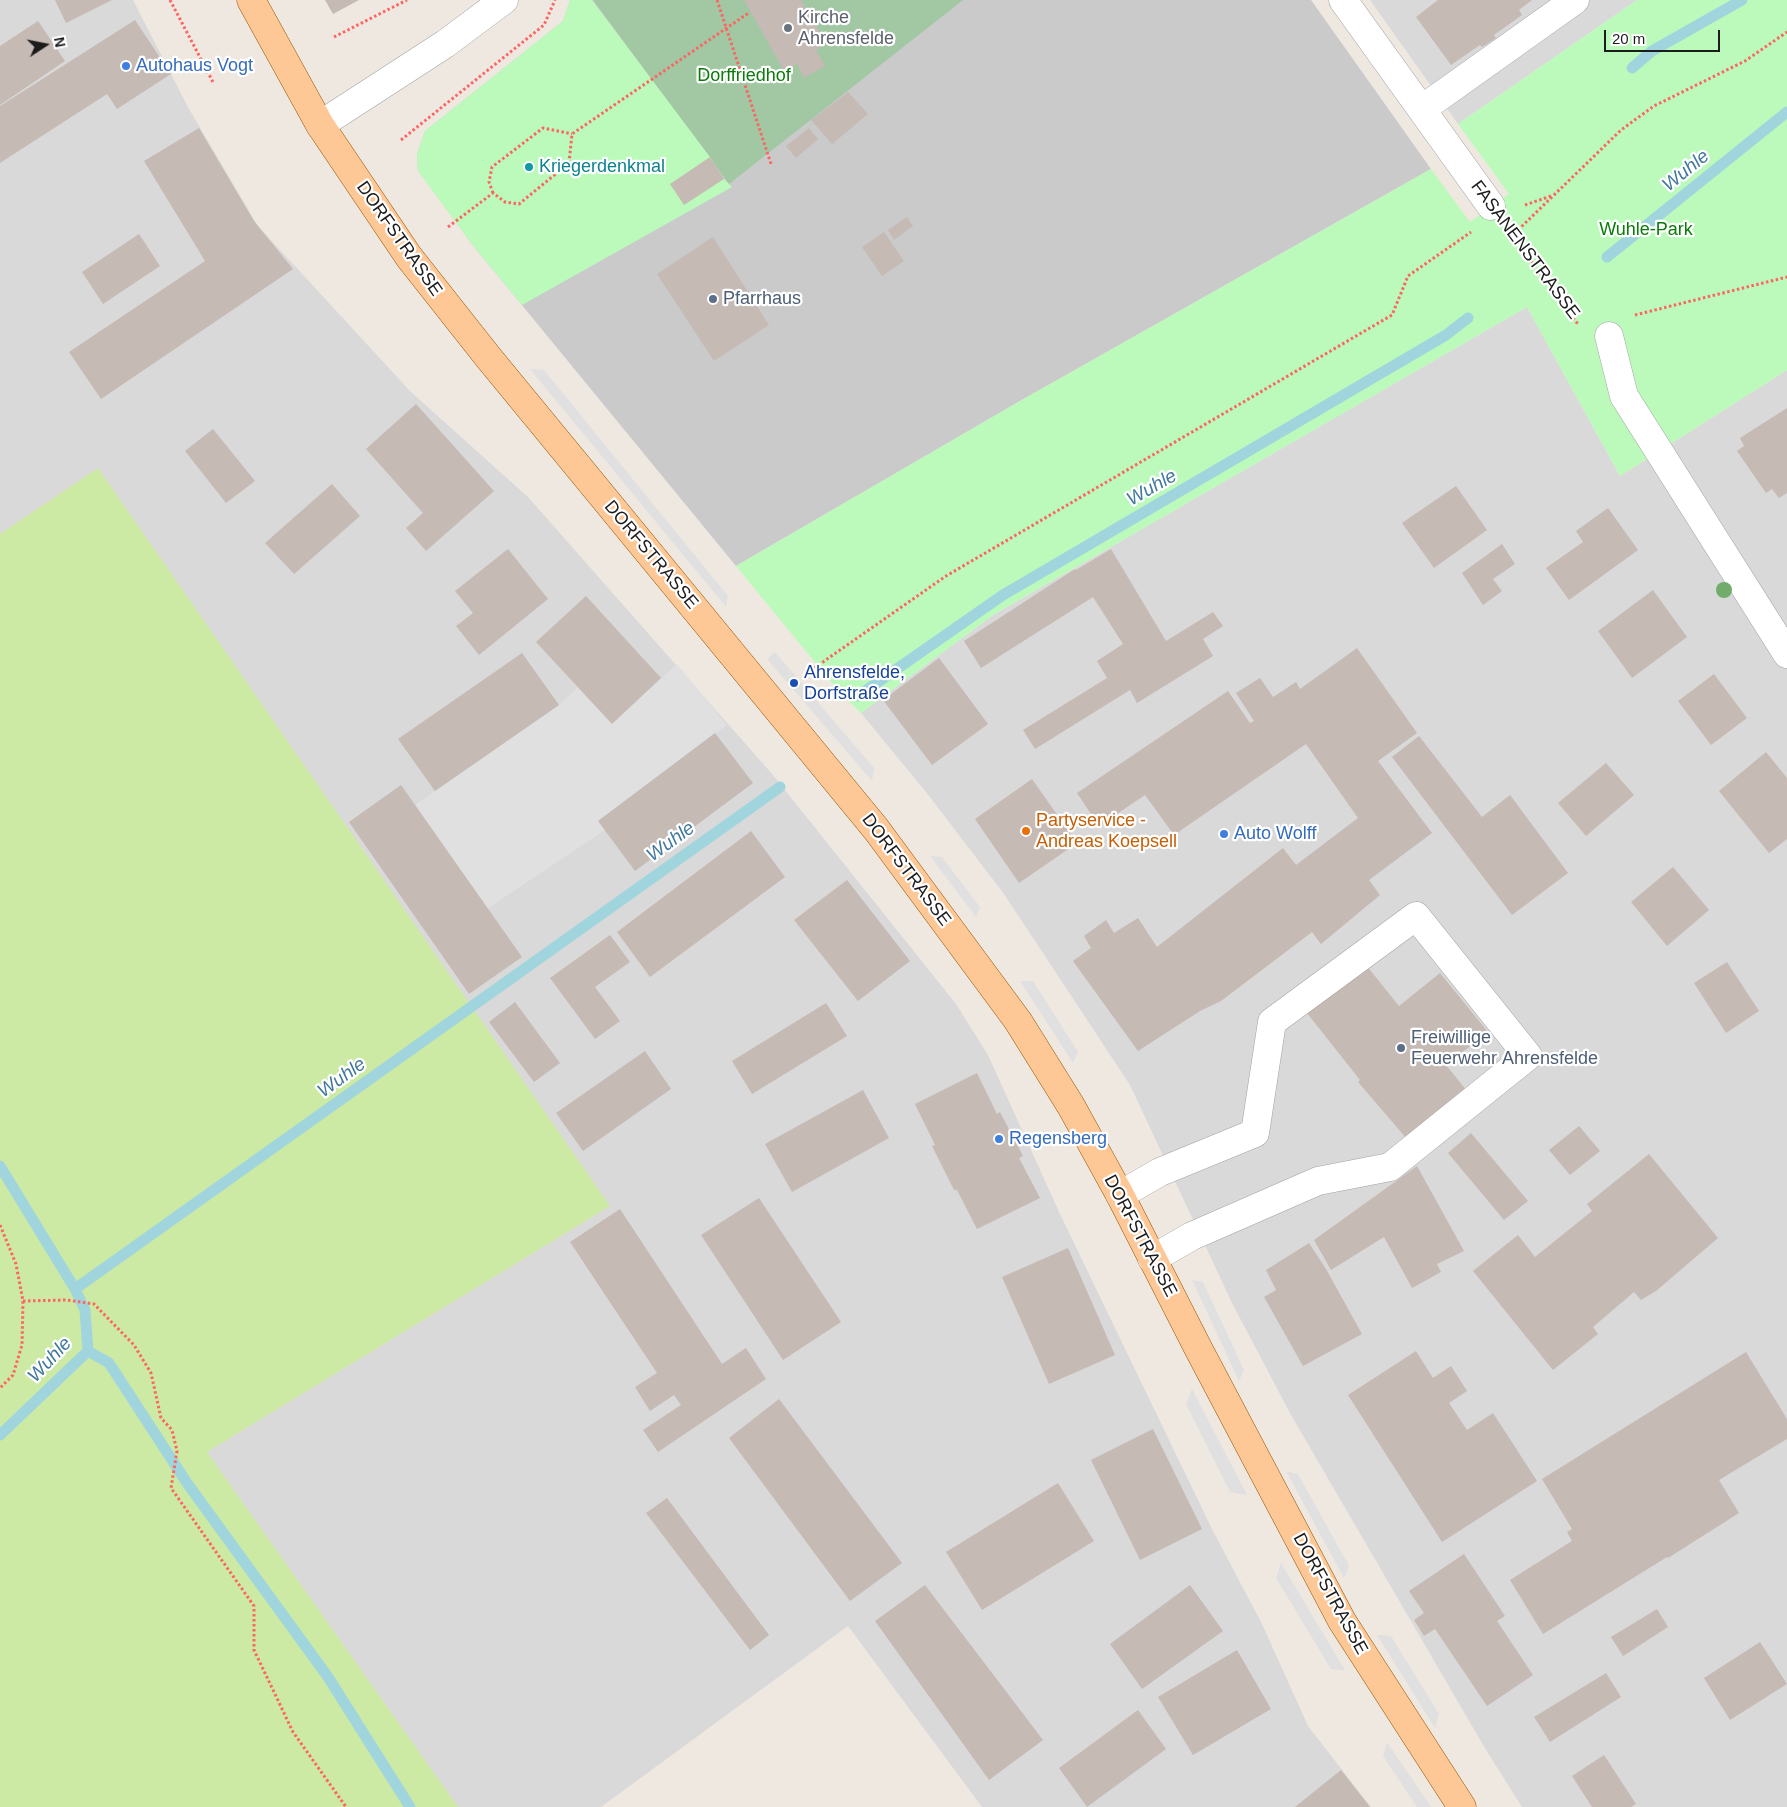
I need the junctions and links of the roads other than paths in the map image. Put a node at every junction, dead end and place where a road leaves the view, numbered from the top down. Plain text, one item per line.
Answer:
1 (251, 0) edge
2 (504, 0) edge
3 (1343, 0) edge
4 (1575, 0) edge
5 (1422, 109) junction
6 (320, 125) junction
7 (1495, 210) road end
8 (1609, 336) road end
9 (1787, 654) edge
10 (1120, 1195) junction
11 (1152, 1259) junction
12 (1462, 1807) edge

1 - 6 main road, DORFSTRASSE
2 - 6 street
3 - 5 street, FASANENSTRASSE
4 - 5 street
5 - 7 street, FASANENSTRASSE
6 - 10 main road, DORFSTRASSE
8 - 9 street
10 - 11 main road, DORFSTRASSE
10 - 11 street
11 - 12 main road, DORFSTRASSE

